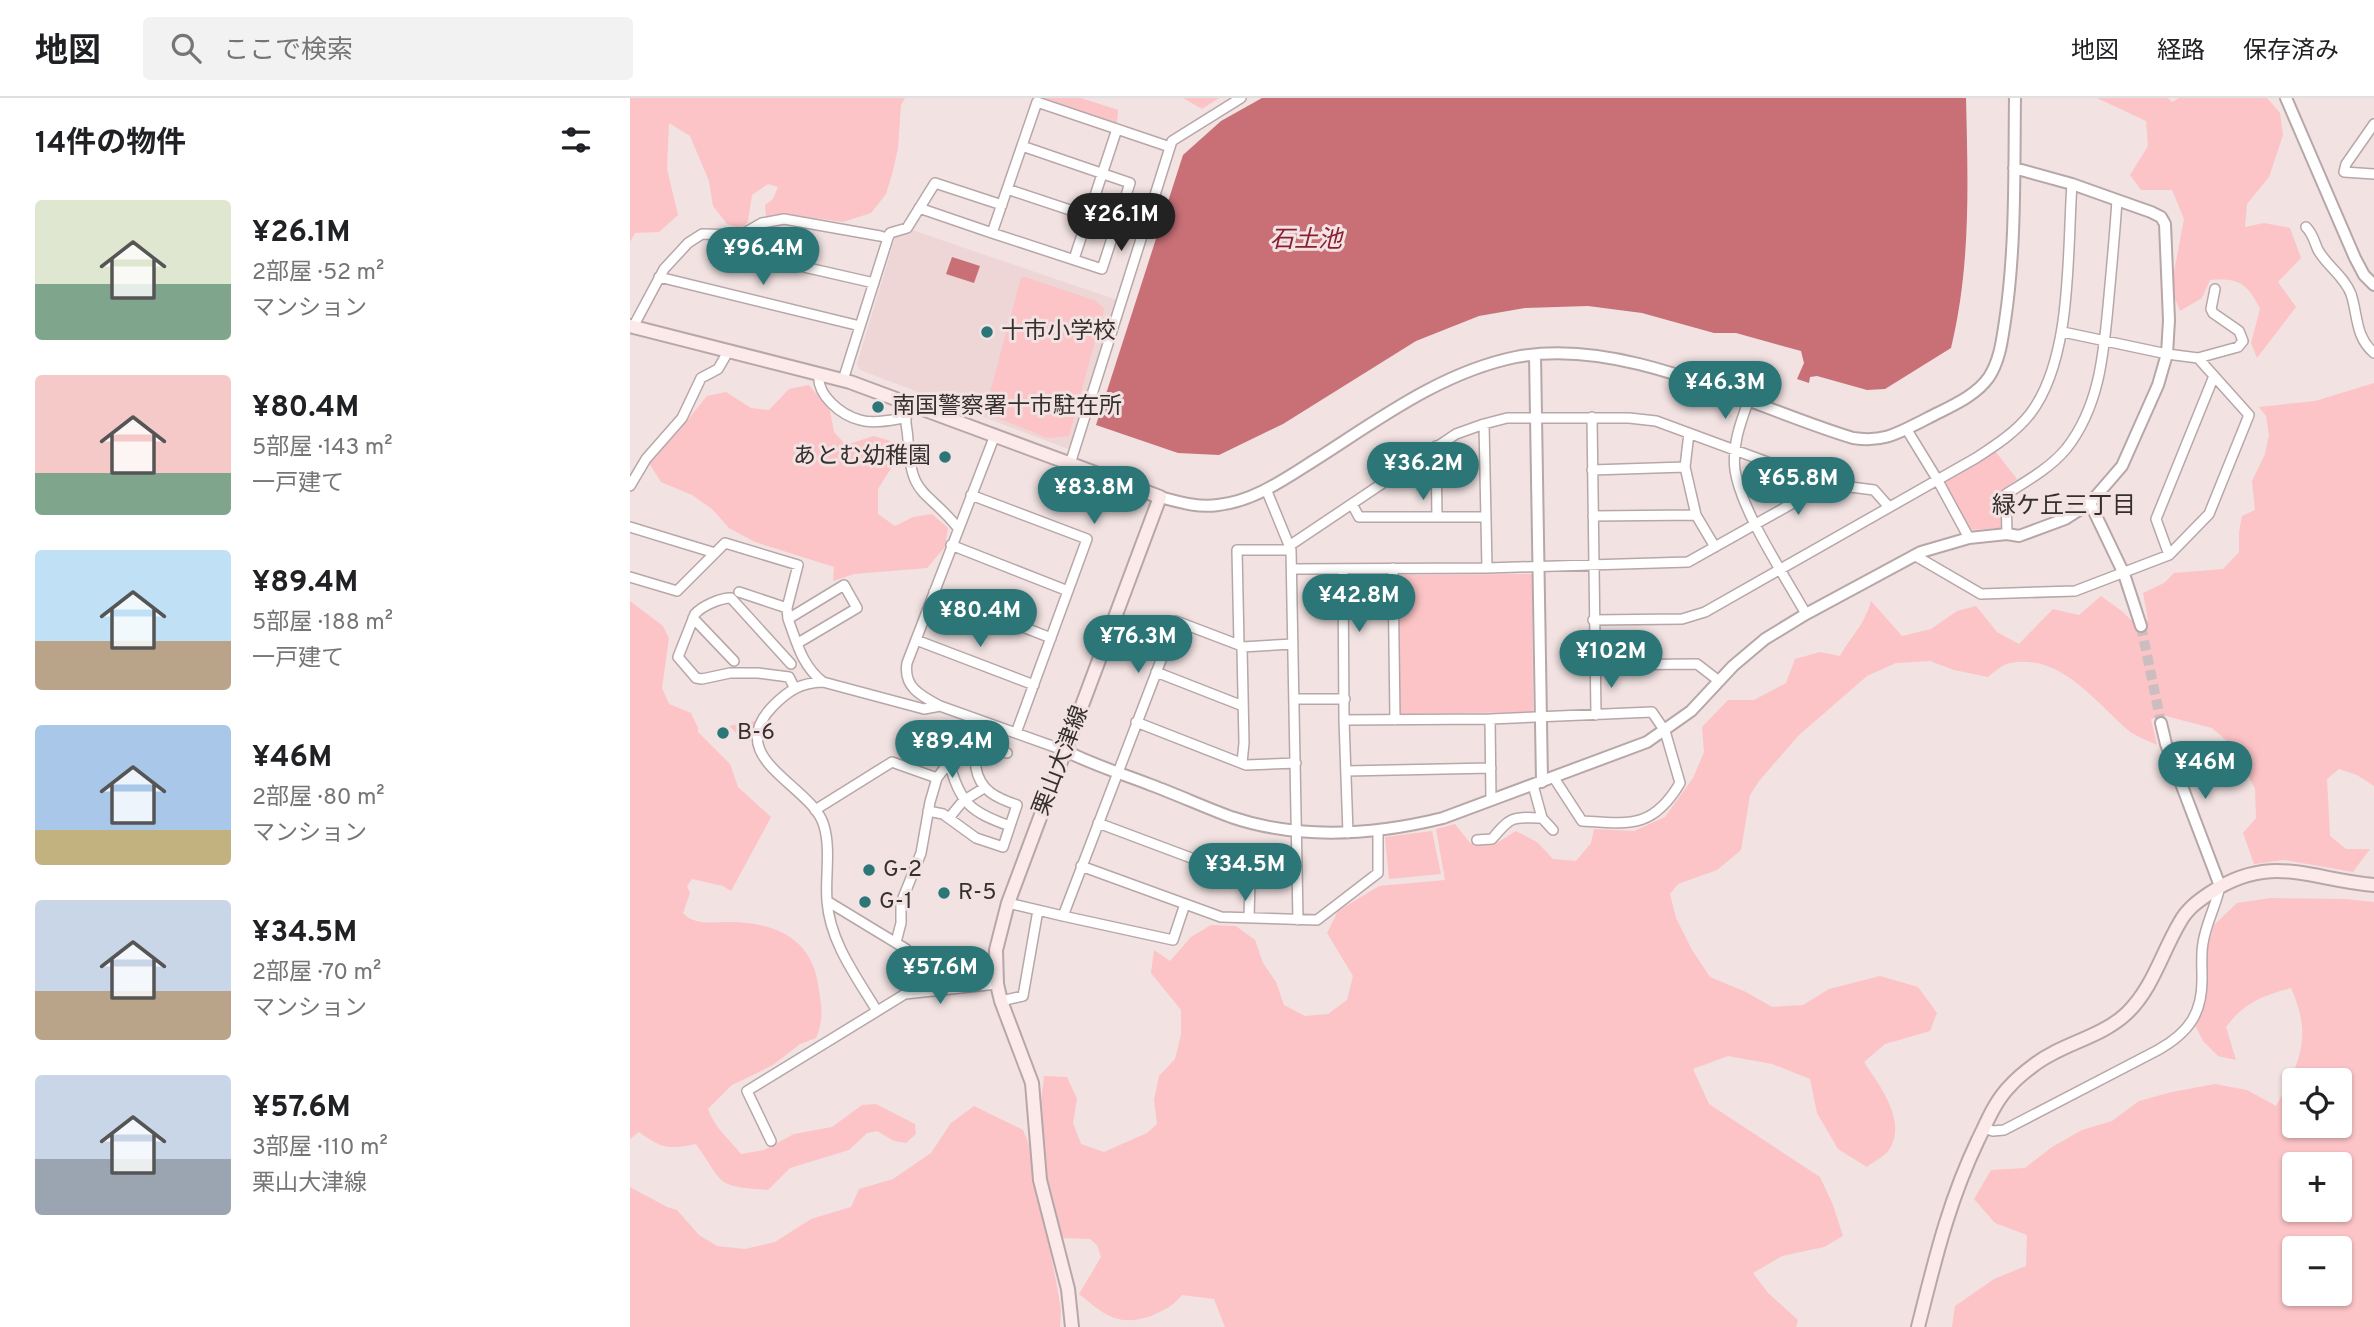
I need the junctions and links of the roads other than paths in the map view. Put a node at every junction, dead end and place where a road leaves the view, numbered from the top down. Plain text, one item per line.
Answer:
1 (1241, 98) edge
2 (2015, 98) edge
3 (2286, 98) edge
4 (2374, 124) edge
5 (1117, 129) junction
6 (1022, 146) junction
7 (1170, 147) junction
8 (2014, 169) junction
9 (1102, 173) junction
10 (2374, 174) edge
11 (2072, 184) junction
12 (1007, 189) junction
13 (2117, 200) junction
14 (1002, 205) junction
15 (919, 208) junction
16 (1088, 216) junction
17 (2306, 226) dead end
18 (992, 233) junction
19 (741, 235) junction
20 (888, 238) junction
21 (1074, 259) junction
22 (659, 276) junction
23 (874, 283) junction
24 (2374, 285) edge
25 (2215, 289) dead end
26 (860, 326) junction
27 (631, 327) edge
28 (2063, 332) junction
29 (2105, 341) junction
30 (729, 350) junction
31 (2374, 353) edge
32 (2167, 354) junction
33 (1535, 355) junction
34 (2198, 358) junction
35 (819, 374) junction
36 (2214, 376) junction
37 (843, 380) junction
38 (1748, 402) junction
39 (912, 403) junction
40 (1592, 417) junction
41 (904, 418) junction
42 (1537, 418) junction
43 (1484, 424) junction
44 (1907, 430) junction
45 (1689, 433) junction
46 (995, 435) junction
47 (1436, 446) junction
48 (1735, 449) junction
49 (1070, 464) junction
50 (1685, 467) junction
51 (1592, 470) junction
52 (1937, 479) junction
53 (1827, 484) junction
54 (630, 486) edge
55 (1266, 489) junction
56 (971, 495) junction
57 (1160, 497) junction
58 (2090, 503) junction
59 (1352, 504) junction
60 (1889, 506) junction
61 (1696, 515) junction
62 (1592, 516) junction
63 (1437, 517) junction
64 (1486, 517) junction
65 (1755, 523) junction
66 (630, 527) edge
67 (958, 528) junction
68 (2007, 534) junction
69 (1969, 538) junction
70 (951, 545) junction
71 (1715, 547) junction
72 (1290, 548) junction
73 (715, 553) junction
74 (1914, 555) junction
75 (2169, 555) junction
76 (1593, 564) junction
77 (1538, 566) junction
78 (1781, 567) junction
79 (1393, 568) junction
80 (1487, 568) junction
81 (1292, 569) junction
82 (1343, 569) junction
83 (2124, 574) junction
84 (630, 577) edge
85 (1068, 591) junction
86 (739, 592) dead end
87 (934, 593) junction
88 (787, 608) junction
89 (1806, 614) junction
90 (693, 618) junction
91 (788, 619) junction
92 (1593, 620) junction
93 (2141, 626) tunnel mouth
94 (1052, 638) junction
95 (916, 640) junction
96 (798, 643) junction
97 (1293, 644) junction
98 (1241, 646) junction
99 (734, 661) dead end
100 (791, 664) dead end
101 (1596, 665) junction
102 (1156, 672) junction
103 (1719, 681) junction
104 (824, 682) junction
105 (1034, 685) junction
106 (794, 687) junction
107 (1295, 699) junction
108 (1345, 699) junction
109 (940, 705) junction
110 (1244, 706) junction
111 (1596, 715) junction
112 (1541, 717) junction
113 (1490, 719) junction
114 (1344, 720) junction
115 (1395, 720) junction
116 (1136, 722) junction
117 (2161, 723) tunnel mouth
118 (1665, 731) junction
119 (1016, 733) junction
120 (975, 744) junction
121 (1066, 751) junction
122 (1007, 753) dead end
123 (950, 762) junction
124 (1242, 763) junction
125 (1296, 763) junction
126 (1491, 768) junction
127 (1346, 771) junction
128 (1117, 772) junction
129 (937, 778) junction
130 (1554, 778) junction
131 (1537, 784) junction
132 (984, 788) junction
133 (1491, 800) junction
134 (963, 801) junction
135 (815, 810) junction
136 (928, 811) junction
137 (949, 818) junction
138 (1542, 818) junction
139 (1098, 823) junction
140 (1010, 825) junction
141 (1297, 830) junction
142 (1553, 830) dead end
143 (1378, 831) junction
144 (1348, 833) junction
145 (1477, 841) dead end
146 (1082, 866) junction
147 (2374, 885) edge
148 (2220, 886) junction
149 (827, 901) junction
150 (1008, 903) junction
151 (1185, 904) junction
152 (1038, 910) junction
153 (1063, 916) junction
154 (1249, 918) junction
155 (1298, 920) junction
156 (896, 942) junction
157 (906, 948) dead end
158 (997, 984) junction
159 (1001, 1001) junction
160 (877, 1011) junction
161 (1984, 1128) junction
162 (771, 1140) dead end
163 (1072, 1327) edge
164 (1918, 1327) edge

1 - 7 street
2 - 8 street
3 - 24 street
4 - 10 street
5 - 6 street
5 - 7 street
5 - 9 street
6 - 9 street
6 - 12 street
7 - 49 street
8 - 11 street
8 - 44 street
9 - 16 street
9 - 21 street
11 - 13 street
11 - 28 street
12 - 14 street
12 - 16 street
13 - 29 street
13 - 32 street
14 - 15 street
14 - 18 street
15 - 18 street
15 - 20 street
16 - 21 street
17 - 31 street
18 - 21 street
19 - 20 street
19 - 22 street
19 - 23 street
20 - 23 street
22 - 26 street
22 - 27 street
23 - 26 street
25 - 34 street
26 - 37 street
27 - 30 main road
28 - 29 street
28 - 52 street
29 - 32 street
29 - 68 street
30 - 35 main road
30 - 54 street
32 - 34 street
32 - 58 street
33 - 38 street
33 - 42 street
33 - 55 street
34 - 36 street
35 - 37 main road
35 - 41 street
36 - 75 street
36 - 75 street
37 - 39 main road
38 - 44 street
38 - 48 street
39 - 41 street
39 - 46 main road
40 - 42 street
40 - 45 street
40 - 51 street
41 - 67 street
42 - 43 street
42 - 77 street
43 - 47 street
43 - 64 street
44 - 52 street
45 - 48 street
45 - 50 street
46 - 49 main road
46 - 56 street
47 - 59 street
47 - 63 street
48 - 53 street
48 - 65 street
49 - 57 main road
50 - 51 street
50 - 61 street
51 - 62 street
52 - 60 street
52 - 69 street
53 - 60 street
53 - 65 street
55 - 57 street
55 - 72 street
56 - 67 street
56 - 85 street
57 - 121 main road, 栗山大津線
58 - 68 street
58 - 83 street
59 - 63 street
59 - 72 street
60 - 78 street
61 - 62 street
61 - 71 street
62 - 76 street
63 - 64 street
64 - 80 street
65 - 71 street
65 - 78 street
66 - 73 street
67 - 70 street
68 - 69 street
69 - 74 street
70 - 85 street
70 - 87 street
71 - 76 street
72 - 81 street
72 - 98 street
73 - 84 street
73 - 88 street
74 - 83 street
74 - 89 street
75 - 83 street
76 - 77 street
76 - 92 street
77 - 80 street
77 - 112 street
78 - 89 street
78 - 92 street
79 - 80 street
79 - 82 street
79 - 115 street
81 - 82 street
81 - 97 street
82 - 108 street
83 - 93 street
85 - 94 street
86 - 88 street
87 - 94 street
87 - 95 street
88 - 91 street
89 - 103 street
90 - 99 street
90 - 100 street
90 - 106 street
91 - 96 street
91 - 96 street
92 - 101 street
94 - 105 street
95 - 105 street
95 - 109 street
96 - 104 street
97 - 98 street
97 - 107 street
98 - 102 street
98 - 110 street
101 - 103 street
101 - 111 street
102 - 110 street
102 - 116 street
103 - 118 street
104 - 106 street
104 - 109 street
105 - 119 street
106 - 135 street
107 - 108 street
107 - 125 street
108 - 114 street
109 - 119 street
110 - 124 street
111 - 112 street
111 - 118 street
112 - 113 street
112 - 131 street
113 - 115 street
113 - 126 street
114 - 115 street
114 - 127 street
116 - 124 street
116 - 128 street
117 - 148 street
118 - 130 street
118 - 130 street
119 - 121 street
120 - 122 street
120 - 123 street
120 - 132 street
121 - 128 street
121 - 150 main road, 栗山大津線
123 - 129 street
123 - 134 street
124 - 125 street
125 - 141 street
126 - 127 street
126 - 133 street
127 - 144 street
128 - 139 street
128 - 141 street
129 - 135 street
129 - 136 street
130 - 131 street
131 - 133 street
131 - 138 street
132 - 134 street
132 - 140 street
133 - 143 street
134 - 137 street
134 - 140 street
135 - 149 street
136 - 137 street
136 - 156 street
137 - 140 street
138 - 142 street
138 - 145 street
139 - 146 street
139 - 154 street
141 - 144 street
141 - 155 street
143 - 144 street
143 - 155 street
146 - 151 street
146 - 153 street
147 - 148 main road
148 - 161 main road
148 - 161 street
149 - 156 street
149 - 160 street
150 - 152 street
150 - 158 main road, 栗山大津線
151 - 153 street
151 - 154 street
152 - 153 street
152 - 159 street
154 - 155 street
156 - 157 street
158 - 159 main road, 栗山大津線
158 - 160 street
159 - 163 main road, 栗山大津線
160 - 162 street
161 - 164 main road

